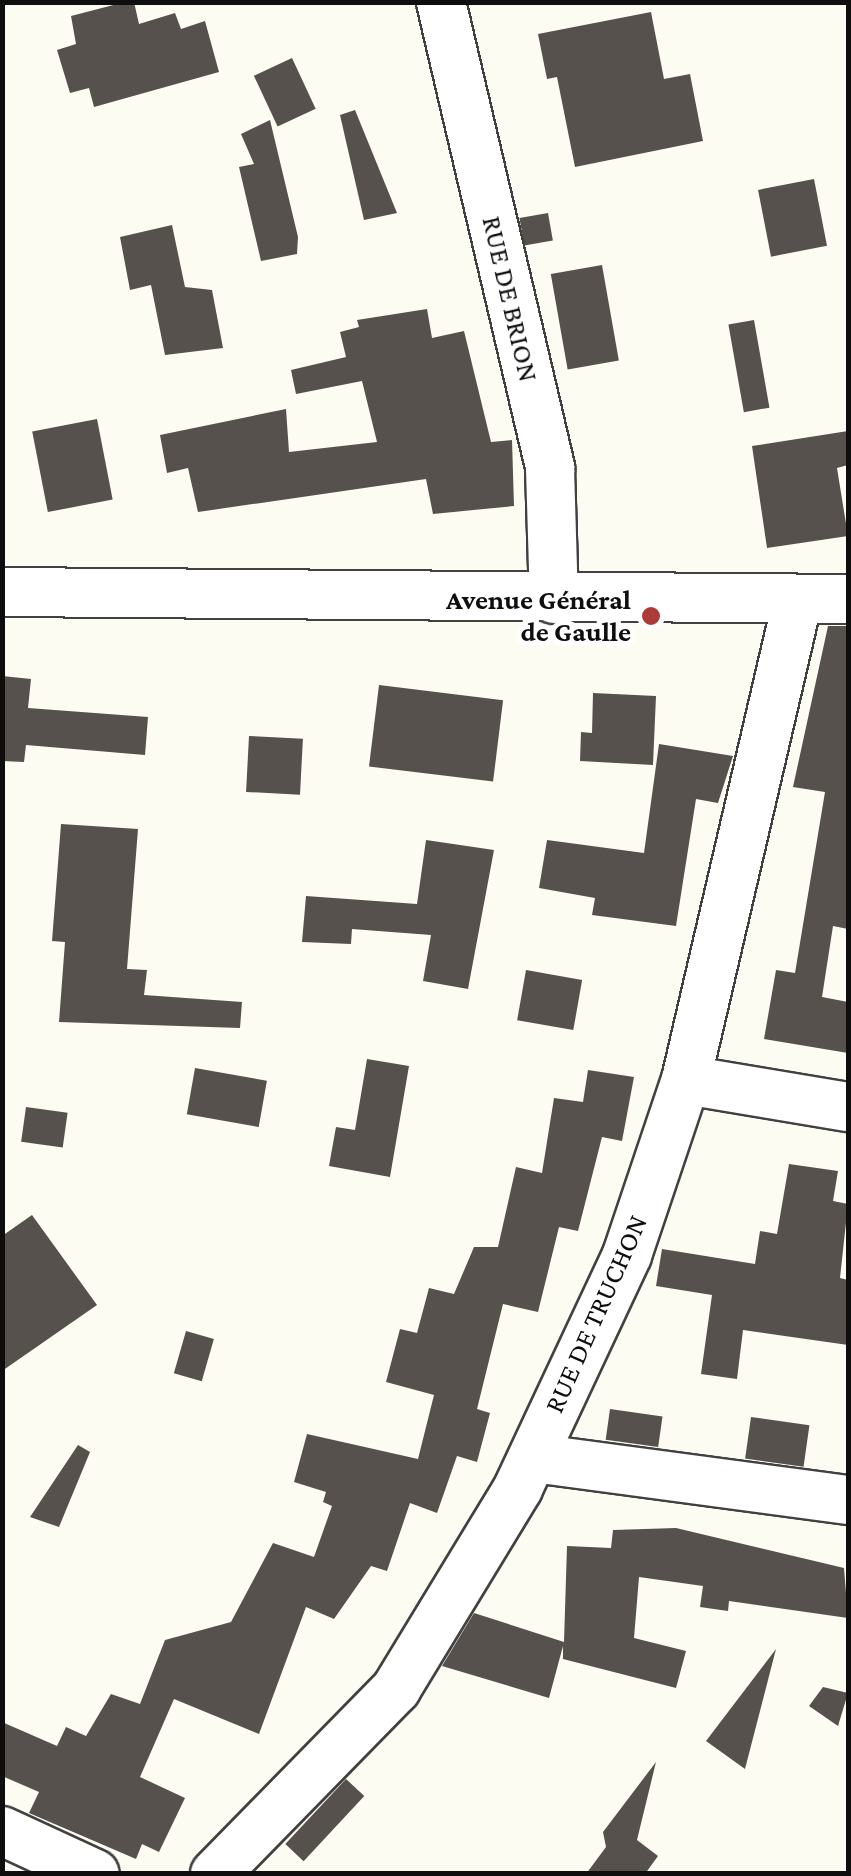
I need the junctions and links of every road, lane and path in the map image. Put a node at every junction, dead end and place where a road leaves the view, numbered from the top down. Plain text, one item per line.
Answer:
1 (441, 2) edge
2 (2, 592) edge
3 (554, 599) junction
4 (848, 599) edge
5 (798, 600) junction
6 (686, 1080) junction
7 (848, 1107) edge
8 (533, 1458) junction
9 (848, 1500) edge
10 (2, 1832) edge
11 (95, 1874) edge
12 (215, 1874) edge

1 - 3 street, RUE DE BRION
2 - 3 street
3 - 5 street
4 - 5 street
5 - 6 street, RUE DE TRUCHON
6 - 7 street
6 - 8 street, RUE DE TRUCHON
8 - 9 street
8 - 12 street, RUE DE TRUCHON
10 - 11 street

